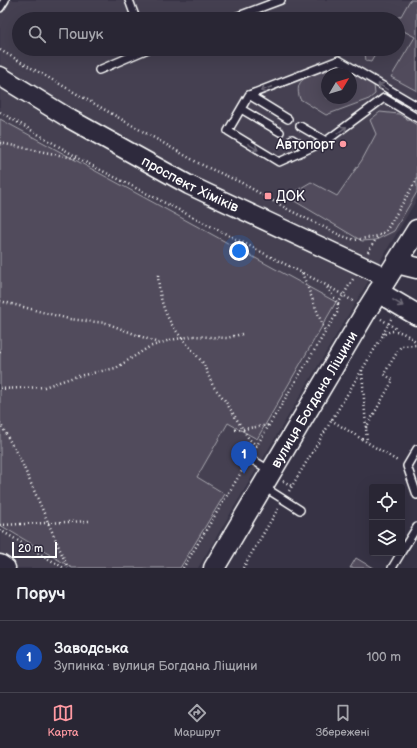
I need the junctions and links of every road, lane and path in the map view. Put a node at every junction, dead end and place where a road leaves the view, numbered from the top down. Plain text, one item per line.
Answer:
1 (4, 0) edge
2 (129, 0) edge
3 (281, 0) edge
4 (0, 8) edge
5 (133, 12) edge
6 (249, 12) edge
7 (0, 50) edge
8 (132, 56) edge
9 (99, 70) dead end
10 (0, 76) edge
11 (249, 96) junction
12 (417, 106) edge
13 (241, 109) junction
14 (0, 112) edge
15 (417, 118) edge
16 (288, 119) dead end
17 (300, 126) dead end
18 (280, 132) dead end
19 (292, 139) dead end
20 (326, 141) junction
21 (0, 143) edge
22 (308, 149) junction
23 (79, 159) junction
24 (417, 179) edge
25 (417, 230) edge
26 (417, 268) edge
27 (302, 273) junction
28 (158, 274) dead end
29 (388, 278) junction
30 (0, 301) edge
31 (417, 315) edge
32 (326, 332) junction
33 (242, 334) dead end
34 (182, 338) junction
35 (159, 343) junction
36 (417, 343) edge
37 (362, 369) junction
38 (0, 389) edge
39 (331, 420) junction
40 (0, 423) edge
41 (270, 424) junction
42 (243, 428) junction
43 (366, 428) junction
44 (235, 430) dead end
45 (367, 442) junction
46 (257, 446) junction
47 (417, 449) edge
48 (248, 457) junction
49 (406, 466) junction
50 (267, 478) junction
51 (417, 495) edge
52 (284, 499) junction
53 (300, 510) dead end
54 (90, 521) dead end
55 (48, 523) junction
56 (0, 525) edge
57 (417, 527) edge
58 (0, 530) edge
59 (405, 547) edge
60 (400, 556) edge
61 (0, 564) edge
62 (6, 568) edge
63 (64, 568) edge
64 (68, 568) edge
65 (183, 568) edge
66 (214, 568) edge
67 (243, 568) edge
68 (392, 568) edge

1 - 4 lane
2 - 5 lane
3 - 6 lane
7 - 24 path
8 - 9 lane
10 - 29 street, проспект Хіміків
12 -> 11 lane
11 - 13 lane
11 - 16 lane
13 - 18 lane
13 -> 22 lane
14 - 23 path
20 -> 15 lane
17 - 20 lane
19 - 22 lane
20 - 22 lane
21 - 23 path
23 - 27 path
25 - 29 main road, вулиця Богдана Ліщини
26 - 29 main road, проспект Хіміків
27 - 32 path
27 - 32 path
28 - 34 path
29 -> 31 main road, проспект Хіміків
29 - 50 main road, вулиця Богдана Ліщини
30 - 35 path
32 - 41 path
33 - 34 path
34 - 35 path
34 - 42 path
35 - 38 path
36 - 37 path
36 - 43 path
37 - 39 path
37 - 43 path
39 - 45 path
39 - 52 path
40 - 55 path
41 - 42 path
41 - 46 path
42 - 44 path
42 - 46 path
43 - 45 path
45 - 49 path
46 - 48 path
47 - 49 lane
48 - 50 lane
48 - 65 path
49 - 51 lane
50 - 52 lane
50 - 66 main road, вулиця Богдана Ліщини
52 - 53 lane
52 - 67 path
54 - 55 path
55 - 56 path
55 - 64 path
57 - 59 lane
58 - 63 path
60 - 68 lane
61 - 62 street

